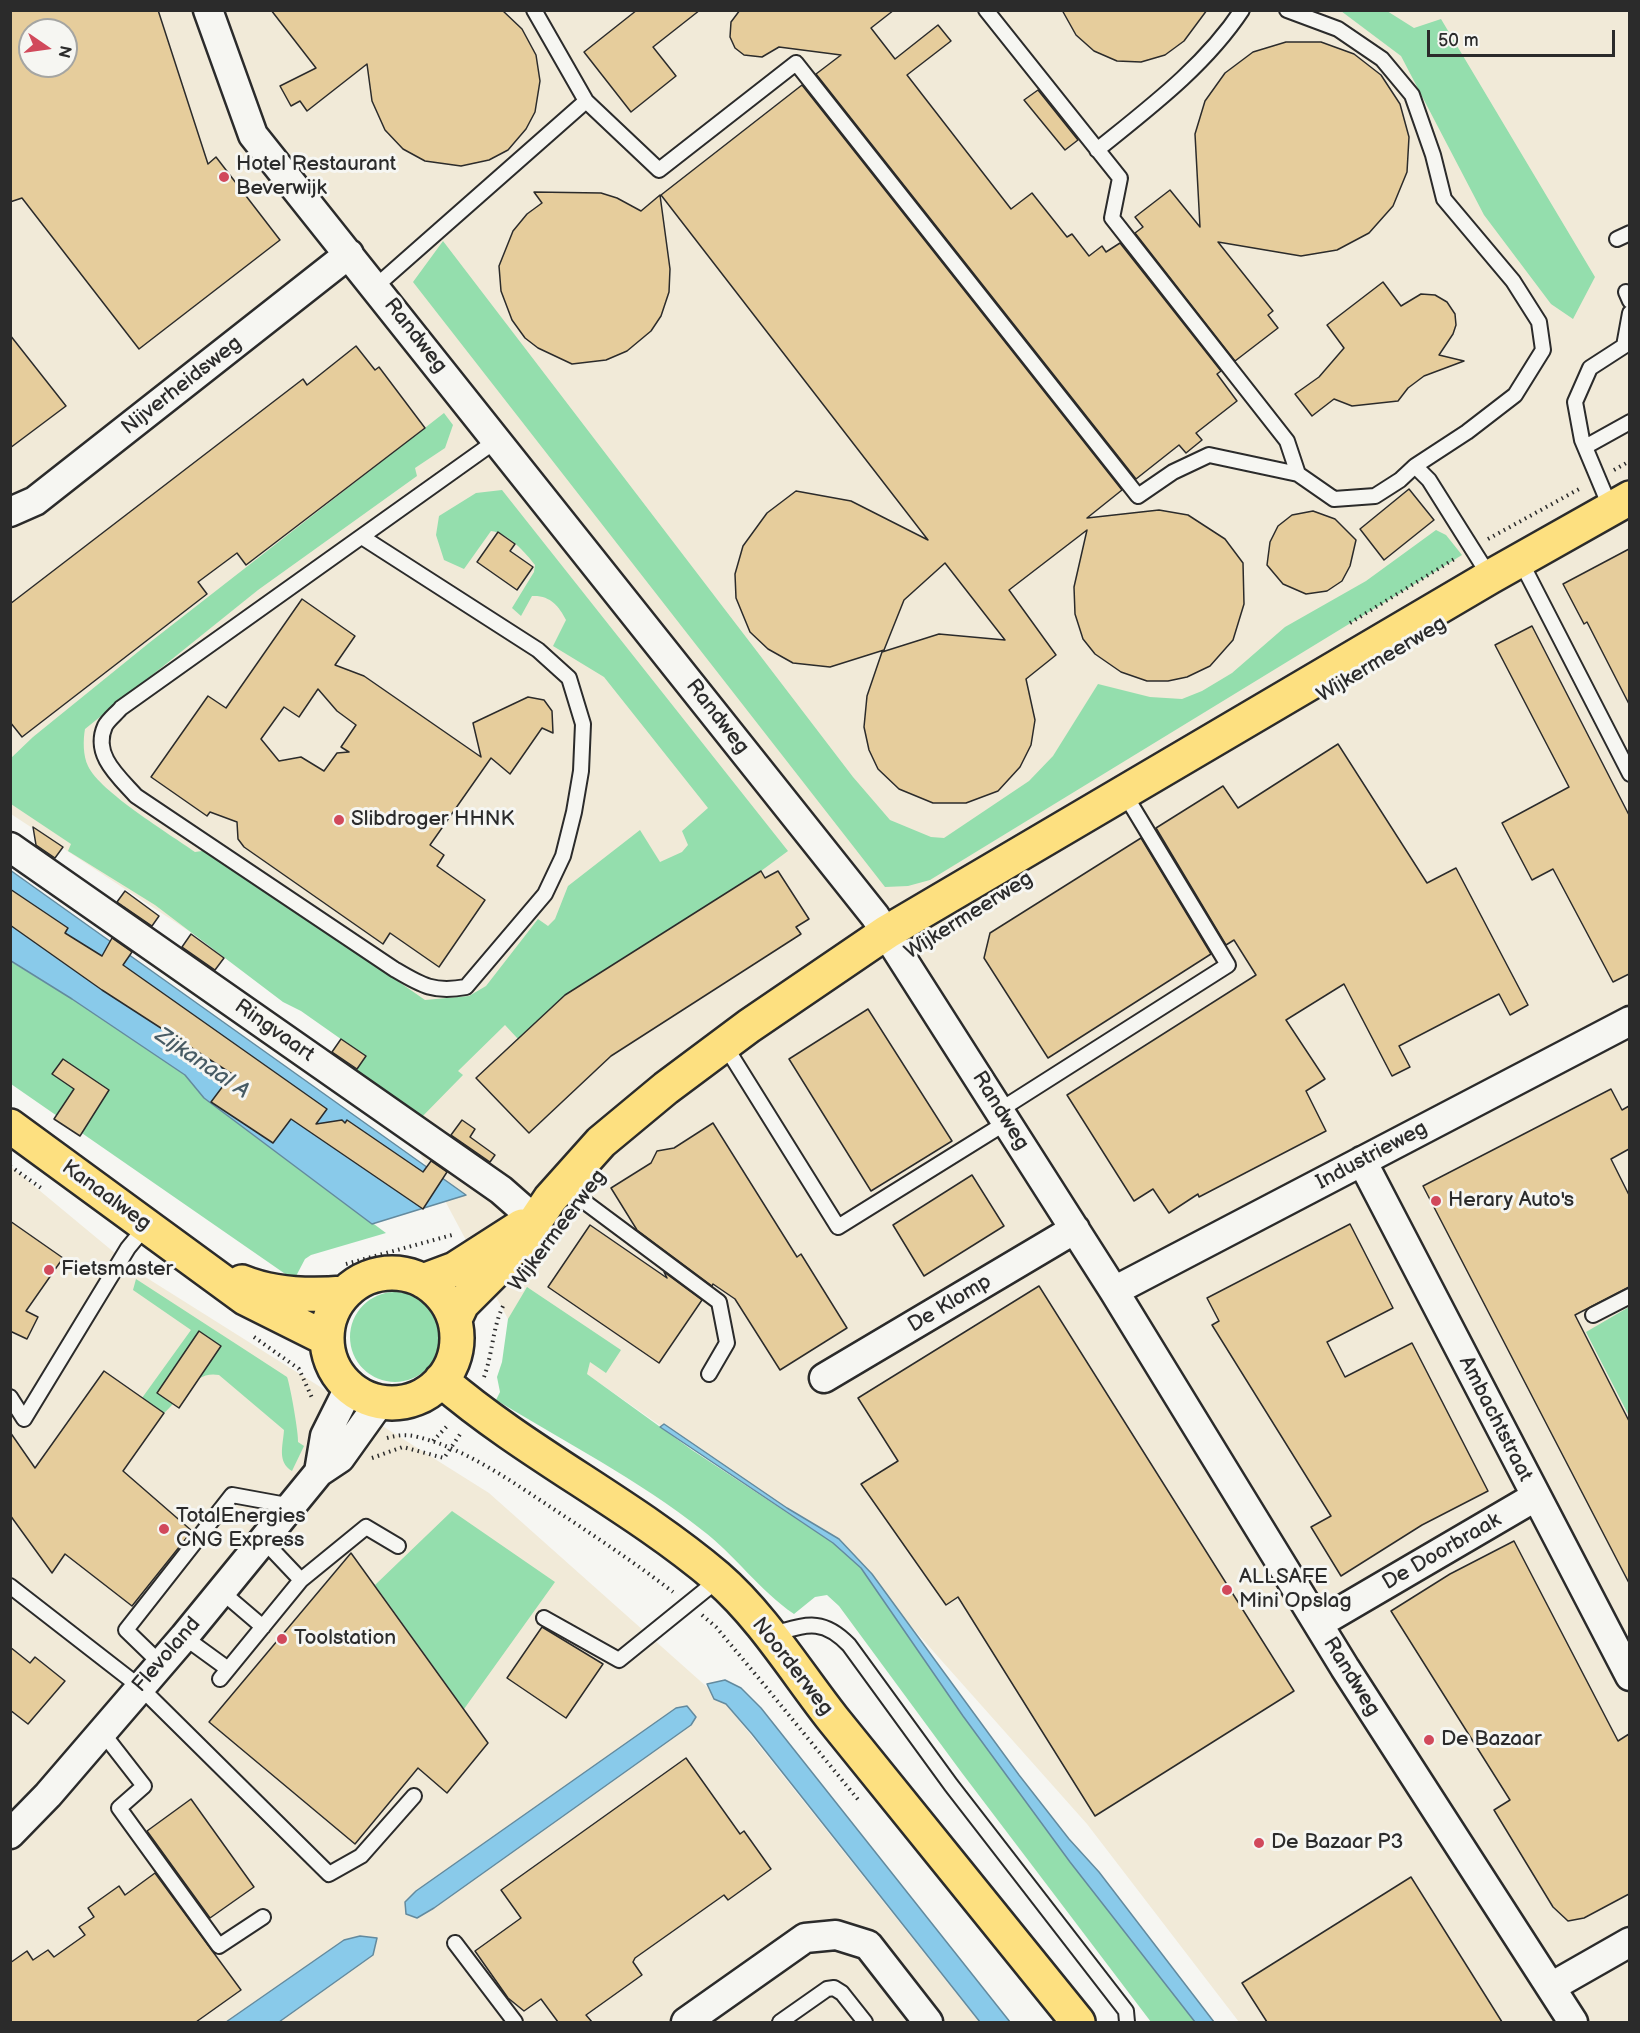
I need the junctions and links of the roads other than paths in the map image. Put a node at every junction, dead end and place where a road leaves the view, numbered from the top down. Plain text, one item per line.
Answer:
1 (208, 10) edge
2 (534, 10) edge
3 (986, 10) edge
4 (1242, 10) edge
5 (1287, 10) edge
6 (586, 101) junction
7 (1097, 150) junction
8 (349, 254) junction
9 (375, 287) junction
10 (1629, 313) edge
11 (1627, 346) edge
12 (1629, 422) edge
13 (497, 440) junction
14 (1585, 447) junction
15 (1414, 466) junction
16 (1298, 474) junction
17 (1620, 504) edge
18 (10, 512) edge
19 (362, 537) junction
20 (1520, 560) junction
21 (1490, 577) junction
22 (1629, 774) edge
23 (1124, 793) junction
24 (10, 847) edge
25 (886, 932) junction
26 (1628, 1025) edge
27 (724, 1043) junction
28 (1003, 1116) junction
29 (10, 1126) edge
30 (1362, 1161) junction
31 (561, 1185) junction
32 (534, 1219) junction
33 (147, 1225) junction
34 (1075, 1229) junction
35 (201, 1265) junction
36 (423, 1281) junction
37 (1114, 1291) junction
38 (344, 1293) junction
39 (1629, 1296) edge
40 (1593, 1315) dead end
41 (455, 1319) junction
42 (327, 1339) junction
43 (709, 1374) dead end
44 (824, 1378) dead end
45 (441, 1380) junction
46 (349, 1388) junction
47 (10, 1397) edge
48 (380, 1402) junction
49 (319, 1472) junction
50 (1535, 1497) junction
51 (292, 1506) junction
52 (264, 1541) junction
53 (398, 1546) dead end
54 (719, 1579) junction
55 (301, 1580) junction
56 (10, 1586) edge
57 (222, 1592) junction
58 (544, 1618) dead end
59 (1318, 1624) junction
60 (263, 1627) junction
61 (770, 1634) junction
62 (184, 1637) junction
63 (160, 1663) junction
64 (1629, 1676) edge
65 (140, 1687) junction
66 (102, 1732) junction
67 (414, 1796) dead end
68 (10, 1834) edge
69 (263, 1917) dead end
70 (1629, 1942) edge
71 (455, 1943) dead end
72 (1551, 1987) junction
73 (695, 2020) edge
74 (515, 2022) edge
75 (780, 2022) edge
76 (866, 2022) edge
77 (928, 2022) edge
78 (1078, 2022) edge
79 (1127, 2022) edge
80 (1573, 2022) edge

1 - 8 street, Randweg
2 - 6 lane
3 - 7 lane
4 - 7 lane
5 - 15 lane
6 - 9 lane
6 - 16 lane
7 - 16 lane
8 - 9 street, Randweg
8 - 18 street, Nijverheidsweg
9 - 13 street, Randweg
10 - 11 lane
11 - 14 lane
12 - 14 lane
13 - 19 lane
13 - 25 street, Randweg
14 - 17 lane
15 - 16 lane
15 - 21 lane
17 - 20 main road, Wijkermeerweg
19 - 19 lane
20 - 21 main road, Wijkermeerweg
20 - 22 lane
21 - 23 main road, Wijkermeerweg
23 - 25 main road, Wijkermeerweg
23 - 28 lane
24 - 32 street, Ringvaart
25 - 27 main road, Wijkermeerweg
25 - 28 street, Randweg
26 - 30 street, Industrieweg
27 - 28 lane
27 - 31 main road, Wijkermeerweg
28 - 34 street, Randweg
29 - 33 main road, Kanaalweg
30 - 37 street, Industrieweg
30 - 50 street, Ambachtstraat
31 - 32 main road, Wijkermeerweg
31 - 43 lane
32 - 36 main road, Wijkermeerweg
32 - 41 main road, Wijkermeerweg
33 - 35 main road, Kanaalweg
33 - 47 lane
34 - 37 street, Randweg
34 - 44 street, De Klomp
35 - 38 main road, Kanaalweg
35 - 42 main road, Kanaalweg
36 - 38 main road
36 - 41 main road
37 - 59 street, Randweg
38 - 42 main road
39 - 40 lane
41 - 45 main road
42 - 46 main road
45 - 48 main road
45 - 54 main road, Noorderweg
46 - 48 main road
46 - 49 street, Flevoland
48 - 49 street, Flevoland
49 - 51 street, Flevoland
50 - 59 street, De Doorbraak
50 - 64 street, Ambachtstraat
51 - 52 street, Flevoland
51 - 63 lane
52 - 55 lane
52 - 57 street, Flevoland
53 - 55 lane
54 - 58 lane
54 - 61 main road, Noorderweg
55 - 60 lane
56 - 65 lane
57 - 60 lane
57 - 62 street, Flevoland
59 - 72 street, Randweg
60 - 62 lane
61 - 78 main road, Noorderweg
61 - 79 lane
62 - 63 street, Flevoland
63 - 65 street, Flevoland
65 - 66 street, Flevoland
65 - 67 lane
66 - 68 street, Flevoland
66 - 69 lane
70 - 72 street
71 - 74 lane
72 - 80 street, Randweg
73 - 77 street
75 - 76 lane

